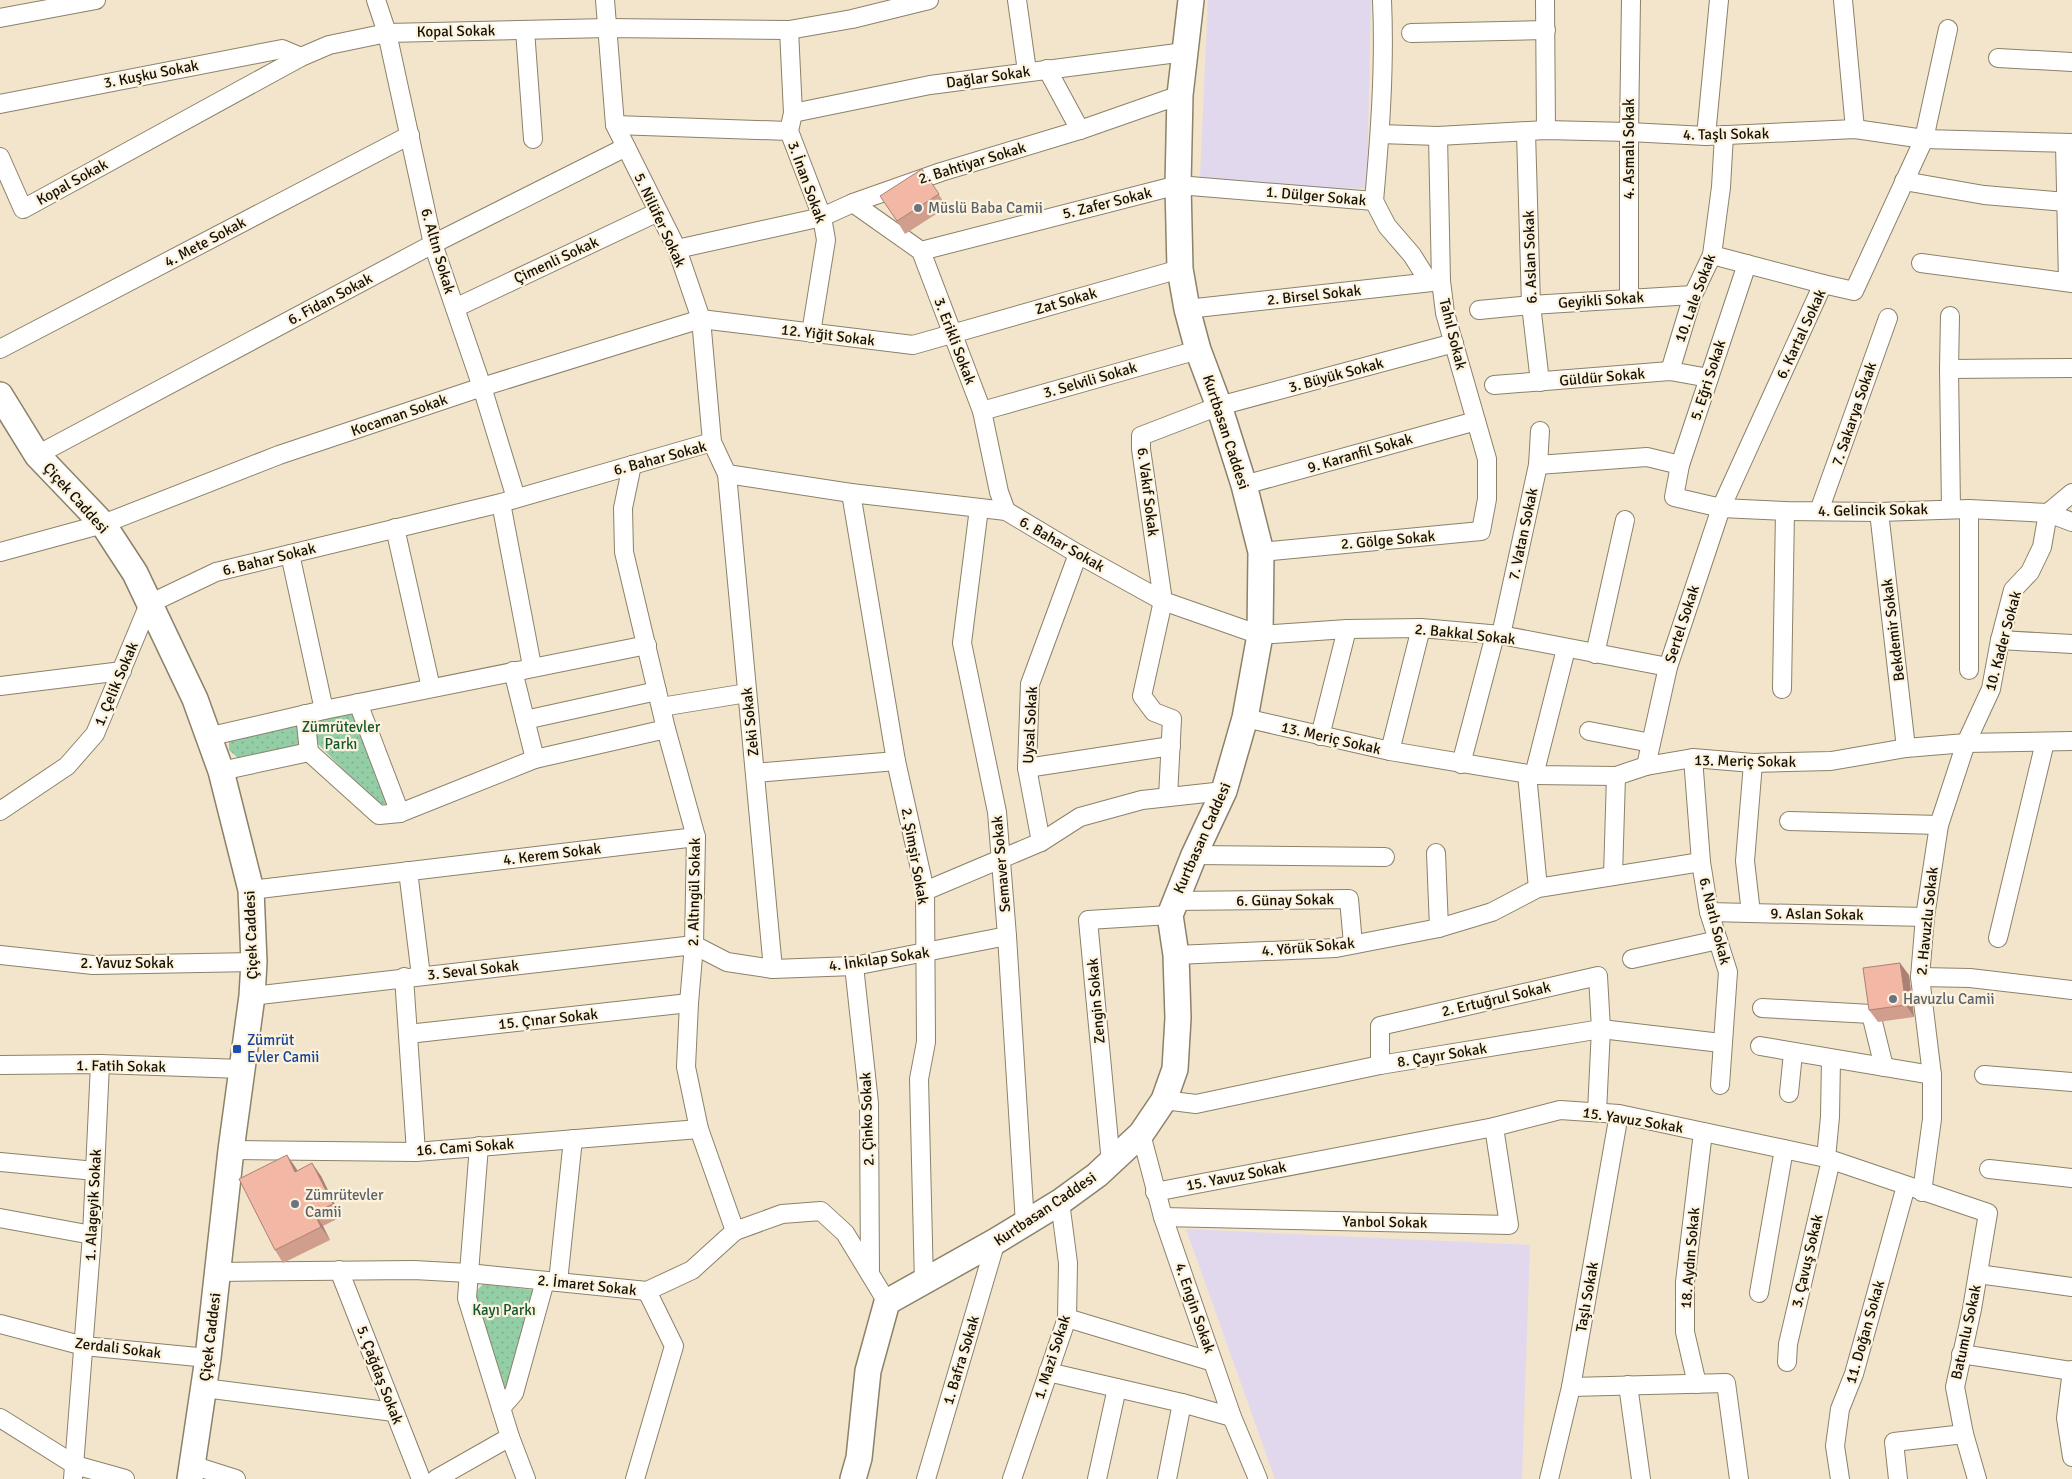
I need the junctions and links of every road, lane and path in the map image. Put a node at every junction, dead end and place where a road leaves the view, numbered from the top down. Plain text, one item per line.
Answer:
1 (96, 0) edge
2 (376, 0) edge
3 (605, 0) edge
4 (929, 0) edge
5 (1018, 0) edge
6 (1191, 0) edge
7 (1382, 0) edge
8 (1546, 0) edge
9 (1631, 0) edge
10 (1719, 0) edge
11 (1843, 0) edge
12 (0, 18) edge
13 (608, 28) junction
14 (1948, 29) dead end
15 (525, 30) junction
16 (789, 30) junction
17 (1546, 30) junction
18 (387, 33) junction
19 (1412, 33) dead end
20 (1185, 52) junction
21 (301, 57) junction
22 (1998, 58) dead end
23 (2072, 62) edge
24 (1047, 69) junction
25 (1027, 71) junction
26 (1180, 95) junction
27 (0, 104) edge
28 (793, 113) junction
29 (615, 125) junction
30 (1855, 129) junction
31 (1080, 130) junction
32 (1546, 130) junction
33 (789, 131) junction
34 (1526, 132) junction
35 (1629, 132) junction
36 (1380, 134) junction
37 (410, 135) junction
38 (1724, 135) junction
39 (1438, 136) junction
40 (1706, 136) junction
41 (533, 139) dead end
42 (1924, 139) junction
43 (2069, 144) edge
44 (626, 147) junction
45 (0, 157) edge
46 (1904, 181) junction
47 (1178, 185) junction
48 (1374, 200) junction
49 (2066, 202) junction
50 (853, 203) junction
51 (658, 212) junction
52 (822, 217) junction
53 (432, 244) junction
54 (677, 249) junction
55 (921, 251) junction
56 (1712, 255) junction
57 (1921, 263) dead end
58 (1747, 264) junction
59 (1180, 270) junction
60 (1435, 281) junction
61 (2070, 282) edge
62 (1824, 284) junction
63 (1693, 294) junction
64 (1629, 299) junction
65 (1531, 305) junction
66 (455, 308) junction
67 (1187, 309) junction
68 (1480, 310) dead end
69 (1950, 316) dead end
70 (1888, 318) dead end
71 (701, 319) junction
72 (811, 333) junction
73 (952, 333) junction
74 (1454, 343) junction
75 (0, 350) edge
76 (1198, 350) junction
77 (2072, 368) edge
78 (1949, 369) junction
79 (1670, 371) junction
80 (1709, 378) junction
81 (1540, 382) junction
82 (1494, 385) dead end
83 (482, 387) junction
84 (1219, 406) junction
85 (3, 408) edge
86 (982, 411) junction
87 (1476, 421) junction
88 (1540, 431) dead end
89 (712, 442) junction
90 (37, 456) junction
91 (1538, 464) junction
92 (632, 465) junction
93 (1680, 465) junction
94 (727, 474) junction
95 (1244, 485) junction
96 (851, 493) junction
97 (2072, 493) edge
98 (1674, 497) joint
99 (1487, 499) joint
100 (509, 500) junction
101 (979, 508) junction
102 (1720, 508) junction
103 (1951, 509) junction
104 (1969, 509) junction
105 (1006, 511) junction
106 (1785, 511) junction
107 (1819, 511) junction
108 (1879, 512) junction
109 (2048, 513) junction
110 (1625, 520) dead end
111 (2072, 522) edge
112 (102, 524) junction
113 (395, 528) junction
114 (0, 552) edge
115 (1261, 552) junction
116 (290, 554) junction
117 (1078, 554) junction
118 (1163, 601) junction
119 (149, 604) junction
120 (1421, 628) junction
121 (1347, 629) junction
122 (1260, 634) junction
123 (1498, 635) junction
124 (2000, 640) junction
125 (2072, 644) edge
126 (646, 645) junction
127 (1566, 649) junction
128 (1596, 654) junction
129 (532, 666) junction
130 (1668, 667) junction
131 (1969, 670) dead end
132 (122, 671) junction
133 (513, 671) junction
134 (0, 686) edge
135 (431, 688) junction
136 (1782, 689) dead end
137 (747, 693) junction
138 (659, 699) junction
139 (358, 703) junction
140 (324, 710) junction
141 (305, 714) junction
142 (1245, 718) junction
143 (525, 720) junction
144 (666, 729) junction
145 (1588, 731) dead end
146 (1320, 736) junction
147 (207, 737) junction
148 (2072, 741) edge
149 (2045, 742) junction
150 (1651, 743) junction
151 (1966, 743) junction
152 (1170, 746) junction
153 (1906, 748) junction
154 (1390, 751) junction
155 (309, 752) junction
156 (1693, 758) junction
157 (535, 759) junction
158 (896, 761) junction
159 (1753, 763) junction
160 (1461, 764) junction
161 (1646, 766) junction
162 (1027, 768) junction
163 (221, 771) junction
164 (755, 773) junction
165 (1531, 774) junction
166 (1616, 776) junction
167 (1224, 791) junction
168 (1168, 797) junction
169 (0, 811) edge
170 (400, 813) junction
171 (1789, 821) dead end
172 (1940, 825) junction
173 (696, 837) junction
174 (1042, 842) junction
175 (1436, 853) dead end
176 (1194, 855) junction
177 (1385, 857) dead end
178 (1000, 860) junction
179 (1701, 862) junction
180 (408, 871) junction
181 (1613, 876) junction
182 (1538, 888) junction
183 (251, 890) junction
184 (925, 891) junction
185 (1172, 908) junction
186 (1710, 912) junction
187 (1751, 913) junction
188 (1925, 917) junction
189 (1439, 928) junction
190 (1008, 936) junction
191 (1998, 938) dead end
192 (1718, 940) junction
193 (1353, 944) junction
194 (694, 945) junction
195 (926, 953) junction
196 (0, 954) edge
197 (1176, 955) junction
198 (1632, 958) dead end
199 (254, 962) junction
200 (854, 966) junction
201 (773, 969) junction
202 (412, 976) junction
203 (1920, 977) junction
204 (2072, 990) edge
205 (252, 996) junction
206 (689, 1003) junction
207 (1762, 1008) dead end
208 (1601, 1029) junction
209 (408, 1034) junction
210 (1722, 1043) junction
211 (1760, 1046) dead end
212 (1793, 1053) junction
213 (1831, 1059) junction
214 (100, 1064) junction
215 (0, 1065) edge
216 (1380, 1065) junction
217 (1884, 1067) junction
218 (242, 1069) junction
219 (1932, 1075) junction
220 (1984, 1075) dead end
221 (2072, 1082) edge
222 (1720, 1085) dead end
223 (1789, 1093) dead end
224 (1164, 1100) junction
225 (1597, 1112) junction
226 (1619, 1114) junction
227 (1494, 1127) junction
228 (699, 1129) junction
229 (1703, 1132) junction
230 (1141, 1134) junction
231 (573, 1139) junction
232 (479, 1146) junction
233 (1784, 1149) junction
234 (231, 1150) junction
235 (416, 1152) junction
236 (1829, 1159) junction
237 (0, 1162) edge
238 (1110, 1162) junction
239 (1989, 1169) dead end
240 (95, 1171) junction
241 (2072, 1178) edge
242 (1914, 1189) junction
243 (1155, 1192) junction
244 (1060, 1202) junction
245 (1988, 1213) joint
246 (1163, 1217) junction
247 (0, 1218) edge
248 (1024, 1224) junction
249 (735, 1231) junction
250 (92, 1235) junction
251 (996, 1241) junction
252 (339, 1270) junction
253 (217, 1272) junction
254 (468, 1273) junction
255 (870, 1273) junction
256 (1978, 1274) junction
257 (552, 1281) junction
258 (924, 1283) junction
259 (2072, 1287) edge
260 (646, 1291) junction
261 (1759, 1293) dead end
262 (887, 1302) junction
263 (1068, 1318) junction
264 (0, 1324) edge
265 (84, 1346) junction
266 (1961, 1354) junction
267 (208, 1358) junction
268 (1213, 1362) junction
269 (1787, 1362) dead end
270 (2072, 1370) edge
271 (1048, 1372) junction
272 (1696, 1384) junction
273 (1628, 1385) junction
274 (1571, 1387) junction
275 (204, 1388) junction
276 (1116, 1388) junction
277 (1182, 1403) junction
278 (501, 1408) junction
279 (394, 1412) junction
280 (1232, 1417) junction
281 (0, 1418) edge
282 (1964, 1434) junction
283 (510, 1437) junction
284 (2072, 1457) edge
285 (74, 1472) edge
286 (191, 1472) edge
287 (125, 1479) edge
288 (236, 1479) edge
289 (421, 1479) edge
290 (436, 1479) edge
291 (526, 1479) edge
292 (635, 1479) edge
293 (853, 1479) edge
294 (926, 1479) edge
295 (1012, 1479) edge
296 (1097, 1479) edge
297 (1167, 1479) edge
298 (1258, 1479) edge
299 (1549, 1479) edge
300 (1641, 1479) edge
301 (1739, 1479) edge
302 (1840, 1479) edge
303 (1898, 1479) edge
304 (1977, 1479) edge

1 - 12 street
2 - 18 street, 6. Altın Sokak
3 - 13 street, 5. Nilüfer Sokak
4 - 16 street, Kopal Sokak
5 - 25 street
6 - 20 main road, Kurtbasan Caddesi
7 - 36 street, 1. Dülger Sokak
8 - 17 street
9 - 35 street, 4. Asmalı Sokak
10 - 40 street
11 - 30 street
13 - 15 street, Kopal Sokak
13 - 16 street, Kopal Sokak
13 - 29 street, 5. Nilüfer Sokak
14 - 42 street, 6. Kartal Sokak
15 - 18 street, Kopal Sokak
15 - 41 street
16 - 28 street, 3. İnan Sokak
17 - 19 street
17 - 32 street
18 - 21 street, Kopal Sokak
18 - 37 street, 6. Altın Sokak
20 - 24 street, Dağlar Sokak
20 - 26 main road, Kurtbasan Caddesi
21 - 27 street, 3. Kuşku Sokak
21 - 45 street, Kopal Sokak
22 - 23 street
24 - 25 street, Dağlar Sokak
24 - 31 street
25 - 28 street, Dağlar Sokak
26 - 31 street, 2. Bahtiyar Sokak
26 - 47 main road, Kurtbasan Caddesi
28 - 33 street, 3. İnan Sokak
29 - 33 street
29 - 44 street, 5. Nilüfer Sokak
30 - 38 street, 4. Taşlı Sokak
30 - 42 street, 4. Taşlı Sokak
31 - 50 street, 2. Bahtiyar Sokak
32 - 34 street, 4. Taşlı Sokak
32 - 35 street, 4. Taşlı Sokak
33 - 52 street, 3. İnan Sokak
34 - 39 street, 4. Taşlı Sokak
34 - 65 street, 6. Aslan Sokak
35 - 40 street, 4. Taşlı Sokak
35 - 64 street, 4. Asmalı Sokak
36 - 39 street, 4. Taşlı Sokak
36 - 48 street, 1. Dülger Sokak
37 - 53 street, 6. Altın Sokak
37 - 75 street, 4. Mete Sokak
38 - 40 street, 4. Taşlı Sokak
38 - 56 street, 10. Lale Sokak
39 - 60 street, Tahıl Sokak
42 - 43 street, 4. Taşlı Sokak
42 - 46 street, 6. Kartal Sokak
43 - 49 street
44 - 51 street, 5. Nilüfer Sokak
44 - 53 street, 6. Fidan Sokak
46 - 49 street
46 - 62 street, 6. Kartal Sokak
47 - 48 street, 1. Dülger Sokak
47 - 55 street, 5. Zafer Sokak
47 - 59 main road, Kurtbasan Caddesi
48 - 60 street
49 - 61 street
50 - 52 street, 2. Bahtiyar Sokak
50 - 55 street
51 - 54 street, 5. Nilüfer Sokak
51 - 66 street, Çimenli Sokak
52 - 54 street, 2. Bahtiyar Sokak
52 - 72 street, 3. İnan Sokak
53 - 66 street, 6. Altın Sokak
53 - 90 street, 6. Fidan Sokak
54 - 71 street, 5. Nilüfer Sokak
55 - 73 street, 3. Erikli Sokak
56 - 58 street
56 - 63 street, 10. Lale Sokak
57 - 61 street
58 - 62 street
58 - 80 street, 5. Eğri Sokak
59 - 67 main road, Kurtbasan Caddesi
59 - 73 street, Zat Sokak
60 - 67 street, 2. Birsel Sokak
60 - 74 street, Tahıl Sokak
62 - 102 street, 6. Kartal Sokak
63 - 64 street, Geyikli Sokak
63 - 79 street, 10. Lale Sokak
64 - 65 street, Geyikli Sokak
65 - 68 street, Geyikli Sokak
65 - 81 street, 6. Aslan Sokak
66 - 83 street, 6. Altın Sokak
67 - 76 main road, Kurtbasan Caddesi
69 - 78 street
70 - 107 street, 7. Sakarya Sokak
71 - 72 street, 12. Yiğit Sokak
71 - 83 street, Kocaman Sokak
71 - 89 street, 5. Nilüfer Sokak
72 - 73 street, 12. Yiğit Sokak
73 - 86 street, 3. Erikli Sokak
74 - 84 street, 3. Büyük Sokak
74 - 87 street, Tahıl Sokak
76 - 84 main road, Kurtbasan Caddesi
76 - 86 street, 3. Selvili Sokak
77 - 78 street
78 - 103 street
79 - 80 street, Güldür Sokak
79 - 81 street, Güldür Sokak
80 - 93 street, 5. Eğri Sokak
81 - 82 street, Güldür Sokak
83 - 100 street, 6. Altın Sokak
83 - 112 street, Kocaman Sokak
84 - 95 main road, Kurtbasan Caddesi
84 - 118 street, 6. Vakıf Sokak
85 - 90 main road, Çiçek Caddesi
86 - 105 street, 3. Erikli Sokak
87 - 95 street, 9. Karanfil Sokak
87 - 99 street, Tahıl Sokak
88 - 91 street, 7. Vatan Sokak
89 - 92 street, 6. Bahar Sokak
89 - 94 street, 6. Bahar Sokak
90 - 112 main road, Çiçek Caddesi
91 - 93 street
91 - 123 street, 7. Vatan Sokak
92 - 100 street, 6. Bahar Sokak
92 - 126 street, 2. Altıngül Sokak
93 - 98 street, 5. Eğri Sokak
94 - 96 street, 6. Bahar Sokak
94 - 137 street, Zeki Sokak
95 - 115 main road, Kurtbasan Caddesi
96 - 101 street, 6. Bahar Sokak
96 - 158 street, 2. Şimşir Sokak
97 - 109 street
98 - 102 street, 4. Gelincik Sokak
99 - 115 street, 2. Gölge Sokak
100 - 113 street, 6. Bahar Sokak
100 - 129 street, 6. Altın Sokak
101 - 105 street, 6. Bahar Sokak
101 - 178 street, Semaver Sokak
102 - 106 street, 4. Gelincik Sokak
102 - 130 street, Sertel Sokak
103 - 104 street, 4. Gelincik Sokak
103 - 108 street, 4. Gelincik Sokak
104 - 109 street, 4. Gelincik Sokak
104 - 131 street
105 - 117 street, 6. Bahar Sokak
106 - 107 street, 4. Gelincik Sokak
106 - 136 street
107 - 108 street, 4. Gelincik Sokak
108 - 153 street, Bekdemir Sokak
109 - 111 street, 4. Gelincik Sokak
109 - 124 street, 10. Kader Sokak
110 - 128 street
112 - 114 street, Kocaman Sokak
112 - 119 main road, Çiçek Caddesi
113 - 116 street, 6. Bahar Sokak
113 - 135 street
115 - 122 main road, Kurtbasan Caddesi
116 - 119 street, 6. Bahar Sokak
116 - 140 street
117 - 118 street, 6. Bahar Sokak
117 - 162 street, Uysal Sokak
118 - 122 street, 6. Bahar Sokak
118 - 152 street
119 - 132 street, 1. Çelik Sokak
119 - 147 main road, Çiçek Caddesi
120 - 121 street, 2. Bakkal Sokak
120 - 123 street, 2. Bakkal Sokak
120 - 154 street
121 - 122 street, 2. Bakkal Sokak
121 - 146 street
122 - 142 main road, Kurtbasan Caddesi
123 - 127 street, 2. Bakkal Sokak
123 - 160 street, 7. Vatan Sokak
124 - 125 street
124 - 151 street, 10. Kader Sokak
126 - 129 street
126 - 138 street, 2. Altıngül Sokak
127 - 128 street, 2. Bakkal Sokak
127 - 165 street
128 - 130 street, 2. Bakkal Sokak
129 - 133 street
130 - 150 street, Sertel Sokak
132 - 134 street
132 - 169 street, 1. Çelik Sokak
133 - 135 street
133 - 143 street
135 - 139 street
137 - 138 street
137 - 164 street, Zeki Sokak
138 - 143 street
138 - 144 street, 2. Altıngül Sokak
139 - 140 street
139 - 170 street
140 - 141 street
141 - 147 street
141 - 155 street
142 - 146 street, 13. Meriç Sokak
142 - 167 main road, Kurtbasan Caddesi
143 - 157 street
144 - 157 street
144 - 173 street, 2. Altıngül Sokak
145 - 150 street
146 - 154 street, 13. Meriç Sokak
147 - 163 main road, Çiçek Caddesi
148 - 149 street, 13. Meriç Sokak
149 - 151 street, 13. Meriç Sokak
149 - 191 street
150 - 161 street, Sertel Sokak
151 - 153 street, 13. Meriç Sokak
151 - 172 street, 2. Havuzlu Sokak
152 - 162 street
152 - 168 street
153 - 159 street, 13. Meriç Sokak
154 - 160 street, 13. Meriç Sokak
155 - 163 street
155 - 170 street
156 - 159 street, 13. Meriç Sokak
156 - 161 street, 13. Meriç Sokak
156 - 179 street, 6. Narlı Sokak
157 - 170 street
158 - 164 street
158 - 184 street, 2. Şimşir Sokak
159 - 187 street
160 - 165 street, 13. Meriç Sokak
161 - 166 street, 13. Meriç Sokak
162 - 174 street, Uysal Sokak
163 - 183 main road, Çiçek Caddesi
164 - 201 street, Zeki Sokak
165 - 166 street, 13. Meriç Sokak
165 - 182 street
166 - 181 street
167 - 168 street
167 - 176 main road, Kurtbasan Caddesi
168 - 174 street
171 - 172 street
172 - 188 street, 2. Havuzlu Sokak
173 - 180 street, 4. Kerem Sokak
173 - 194 street, 2. Altıngül Sokak
174 - 178 street
175 - 189 street
176 - 177 street
176 - 185 main road, Kurtbasan Caddesi
178 - 184 street
178 - 190 street, Semaver Sokak
179 - 181 street, 4. Yörük Sokak
179 - 186 street, 6. Narlı Sokak
180 - 183 street, 4. Kerem Sokak
180 - 202 street
181 - 182 street, 4. Yörük Sokak
182 - 189 street, 4. Yörük Sokak
183 - 199 main road, Çiçek Caddesi
184 - 195 street, 2. Şimşir Sokak
185 - 193 street, 6. Günay Sokak
185 - 197 main road, Kurtbasan Caddesi
185 - 238 street, Zengin Sokak
186 - 187 street, 9. Aslan Sokak
186 - 192 street, 6. Narlı Sokak
187 - 188 street, 9. Aslan Sokak
188 - 203 street, 2. Havuzlu Sokak
189 - 193 street, 4. Yörük Sokak
190 - 195 street, 4. İnkılap Sokak
190 - 248 street, Semaver Sokak
192 - 198 street
192 - 210 street, 6. Narlı Sokak
193 - 197 street, 4. Yörük Sokak
194 - 201 street, 4. İnkılap Sokak
194 - 202 street, 3. Seval Sokak
194 - 206 street, 2. Altıngül Sokak
195 - 200 street, 4. İnkılap Sokak
195 - 258 street, 2. Şimşir Sokak
196 - 199 street, 2. Yavuz Sokak
197 - 224 main road, Kurtbasan Caddesi
199 - 205 main road, Çiçek Caddesi
200 - 201 street, 4. İnkılap Sokak
200 - 255 street, 2. Çinko Sokak
202 - 205 street, 3. Seval Sokak
202 - 209 street
203 - 204 street
203 - 219 street, 2. Havuzlu Sokak
205 - 218 main road, Çiçek Caddesi
206 - 209 street, 15. Çınar Sokak
206 - 228 street, 2. Altıngül Sokak
207 - 217 street
208 - 210 street, 8. Çayır Sokak
208 - 216 street, 8. Çayır Sokak
208 - 216 street, 2. Ertuğrul Sokak
208 - 225 street
209 - 235 street
210 - 222 street, 6. Narlı Sokak
211 - 212 street
212 - 213 street
212 - 223 street
213 - 217 street
213 - 236 street, 3. Çavuş Sokak
214 - 215 street, 1. Fatih Sokak
214 - 218 street, 1. Fatih Sokak
214 - 240 street, 1. Alageyik Sokak
216 - 224 street, 8. Çayır Sokak
217 - 219 street
218 - 234 main road, Çiçek Caddesi
219 - 242 street, 2. Havuzlu Sokak
220 - 221 street
224 - 230 main road, Kurtbasan Caddesi
225 - 226 street, 15. Yavuz Sokak
225 - 227 street, 15. Yavuz Sokak
226 - 229 street, 15. Yavuz Sokak
226 - 274 street, Taşlı Sokak
227 - 243 street, 15. Yavuz Sokak
227 - 246 street, Yanbol Sokak
228 - 231 street, 16. Cami Sokak
228 - 249 street, 2. Altıngül Sokak
229 - 233 street, 15. Yavuz Sokak
229 - 272 street, 18. Aydın Sokak
230 - 238 main road, Kurtbasan Caddesi
230 - 243 street, 4. Engin Sokak
231 - 232 street, 16. Cami Sokak
231 - 257 street
232 - 235 street, 16. Cami Sokak
232 - 254 street
233 - 236 street, 15. Yavuz Sokak
233 - 261 street
234 - 235 street, 16. Cami Sokak
234 - 253 main road, Çiçek Caddesi
236 - 242 street, 15. Yavuz Sokak
236 - 269 street, 3. Çavuş Sokak
237 - 240 street
238 - 244 main road, Kurtbasan Caddesi
239 - 241 street
240 - 250 street, 1. Alageyik Sokak
242 - 245 street, 15. Yavuz Sokak
242 - 302 street, 11. Doğan Sokak
243 - 246 street, 4. Engin Sokak
244 - 248 main road, Kurtbasan Caddesi
244 - 263 street, 1. Mazi Sokak
245 - 256 street, Batumlu Sokak
246 - 268 street, 4. Engin Sokak
247 - 250 street
248 - 251 main road, Kurtbasan Caddesi
249 - 255 street, 2. İmaret Sokak
249 - 260 street, 2. İmaret Sokak
250 - 265 street, 1. Alageyik Sokak
251 - 258 main road, Kurtbasan Caddesi
251 - 294 street, 1. Bafra Sokak
252 - 253 street, 2. İmaret Sokak
252 - 254 street, 2. İmaret Sokak
252 - 279 street, 5. Çağdaş Sokak
253 - 267 main road, Çiçek Caddesi
254 - 257 street, 2. İmaret Sokak
254 - 278 street
255 - 262 street, 2. İmaret Sokak
256 - 259 street
256 - 266 street, Batumlu Sokak
257 - 260 street, 2. İmaret Sokak
257 - 278 street
258 - 262 main road, Kurtbasan Caddesi
260 - 292 street
262 - 293 main road
263 - 268 street
263 - 271 street, 1. Mazi Sokak
264 - 265 street, Zerdali Sokak
265 - 267 street, Zerdali Sokak
265 - 285 street, 1. Alageyik Sokak
266 - 270 street
266 - 282 street, Batumlu Sokak
267 - 275 main road, Çiçek Caddesi
268 - 280 street, 4. Engin Sokak
270 - 284 street
271 - 276 street
271 - 295 street, 1. Mazi Sokak
272 - 273 street
272 - 301 street
273 - 274 street
273 - 300 street
274 - 299 street, Taşlı Sokak
275 - 279 street
275 - 286 main road, Çiçek Caddesi
276 - 277 street
276 - 296 street
277 - 280 street
277 - 297 street
278 - 283 street
279 - 289 street, 5. Çağdaş Sokak
280 - 298 street, 4. Engin Sokak
281 - 285 street
282 - 303 street
282 - 304 street, Batumlu Sokak
283 - 290 street
283 - 291 street
285 - 287 street
286 - 288 street

